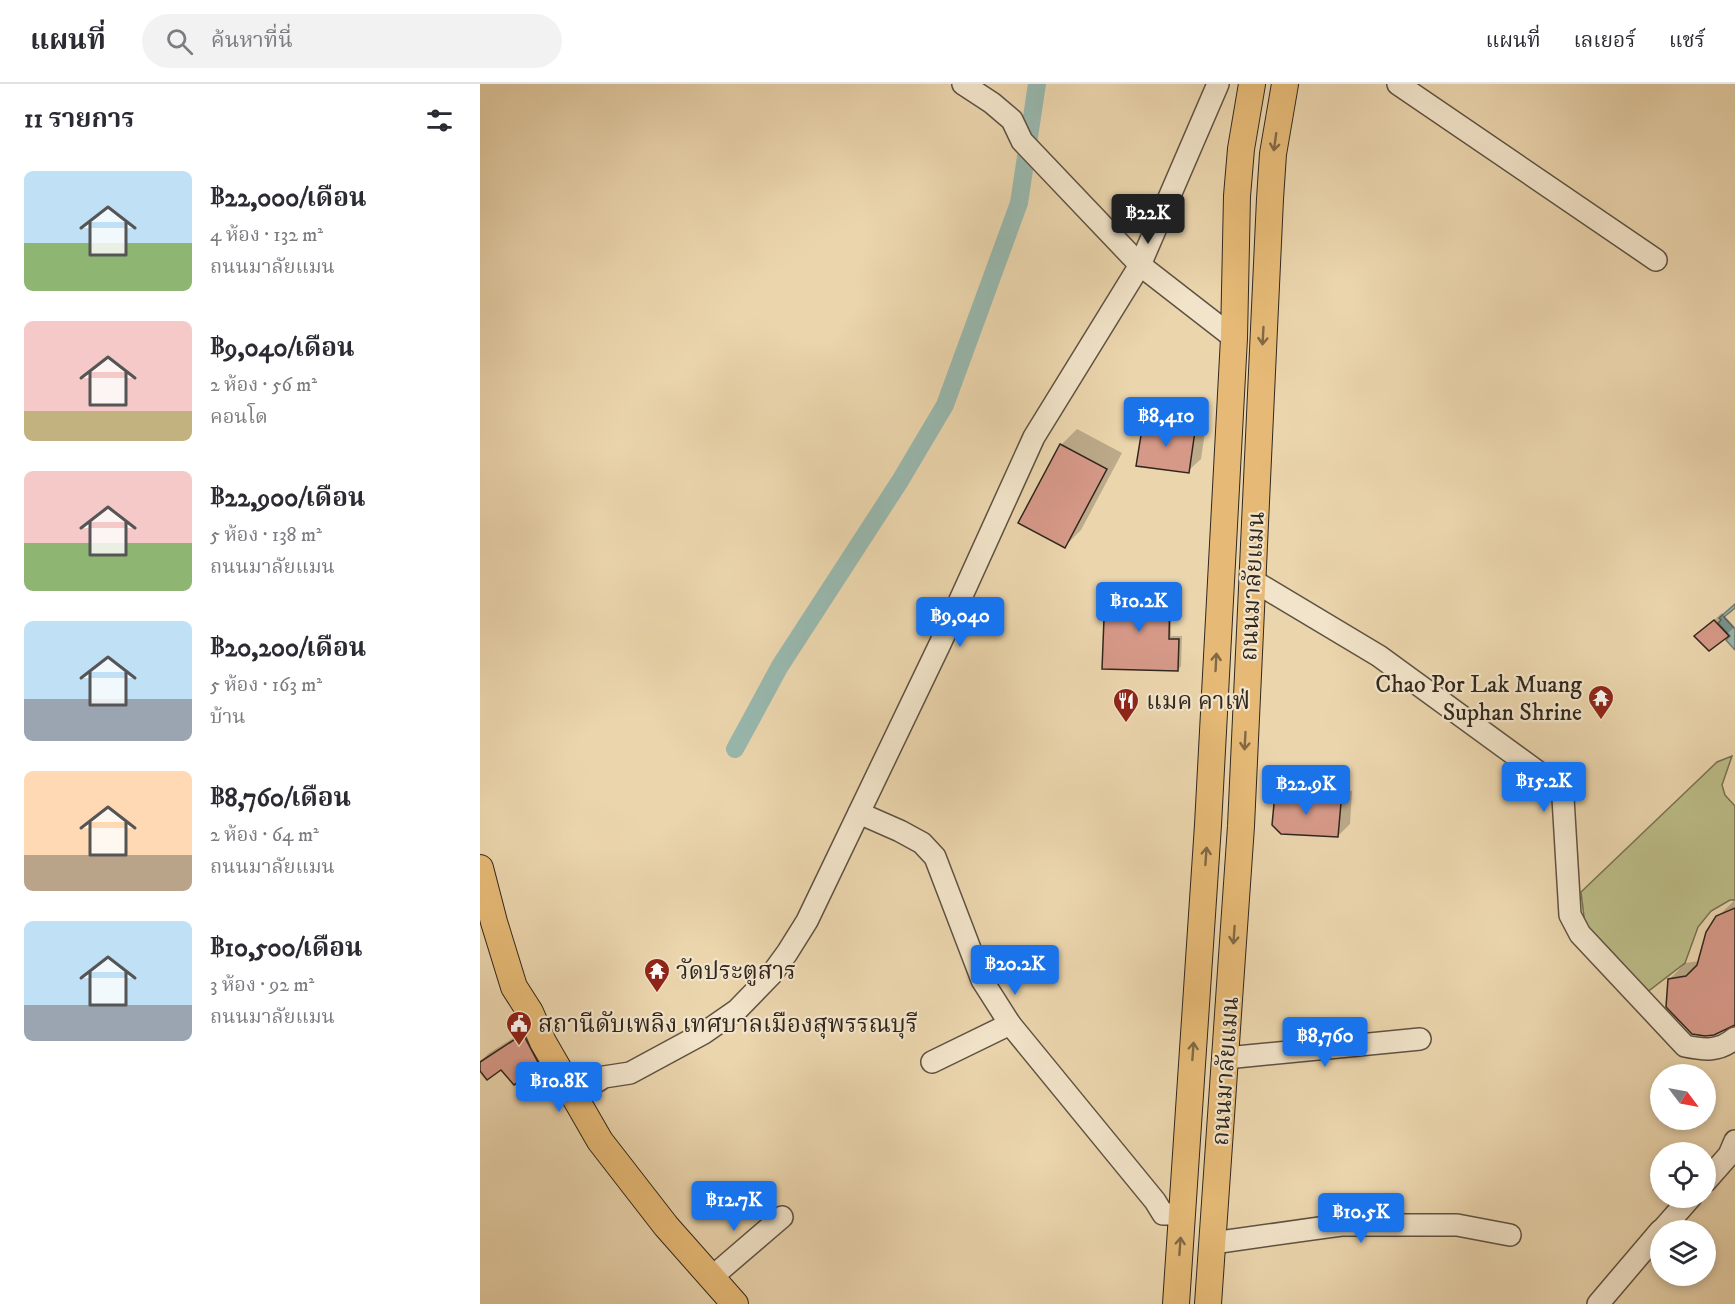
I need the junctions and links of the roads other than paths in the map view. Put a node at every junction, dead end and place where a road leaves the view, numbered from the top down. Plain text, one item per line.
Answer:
1 (963, 84) edge
2 (1218, 84) edge
3 (1252, 84) edge
4 (1285, 84) edge
5 (1398, 84) edge
6 (1656, 260) dead end
7 (1140, 265) junction
8 (1234, 338) junction
9 (1231, 384) junction
10 (1261, 386) junction
11 (1252, 580) junction
12 (859, 813) junction
13 (1208, 825) junction
14 (1241, 826) junction
15 (480, 868) edge
16 (1010, 1024) junction
17 (1735, 1038) edge
18 (1420, 1040) dead end
19 (1226, 1058) junction
20 (932, 1062) dead end
21 (574, 1096) junction
22 (1735, 1141) edge
23 (1716, 1170) edge
24 (1681, 1208) edge
25 (1182, 1214) junction
26 (782, 1217) dead end
27 (1671, 1220) edge
28 (1510, 1235) dead end
29 (1213, 1243) junction
30 (1650, 1244) edge
31 (712, 1276) junction
32 (735, 1304) edge
33 (1176, 1304) edge
34 (1208, 1304) edge
35 (1598, 1304) edge

1 - 7 street
2 - 7 street
3 - 8 main road, ถนนมาลัยแมน
4 -> 10 main road, ถนนมาลัยแมน
5 - 6 street
7 - 8 street
7 - 12 street
8 - 9 main road, ถนนมาลัยแมน
9 - 10 main road
13 -> 9 main road, ถนนมาลัยแมน
10 - 11 main road, ถนนมาลัยแมน
11 -> 14 main road, ถนนมาลัยแมน
11 - 17 street
12 - 16 street
12 - 21 street
13 - 14 main road
25 -> 13 main road, ถนนมาลัยแมน
14 -> 19 main road, ถนนมาลัยแมน
15 - 21 main road
16 - 20 street
16 - 25 street
18 - 19 street
19 - 29 main road, ถนนมาลัยแมน
21 - 31 main road
22 - 23 street
24 - 27 street
33 -> 25 main road, ถนนมาลัยแมน
26 - 31 street
28 - 29 street
29 - 34 main road, ถนนมาลัยแมน
30 - 35 street
31 - 32 main road

